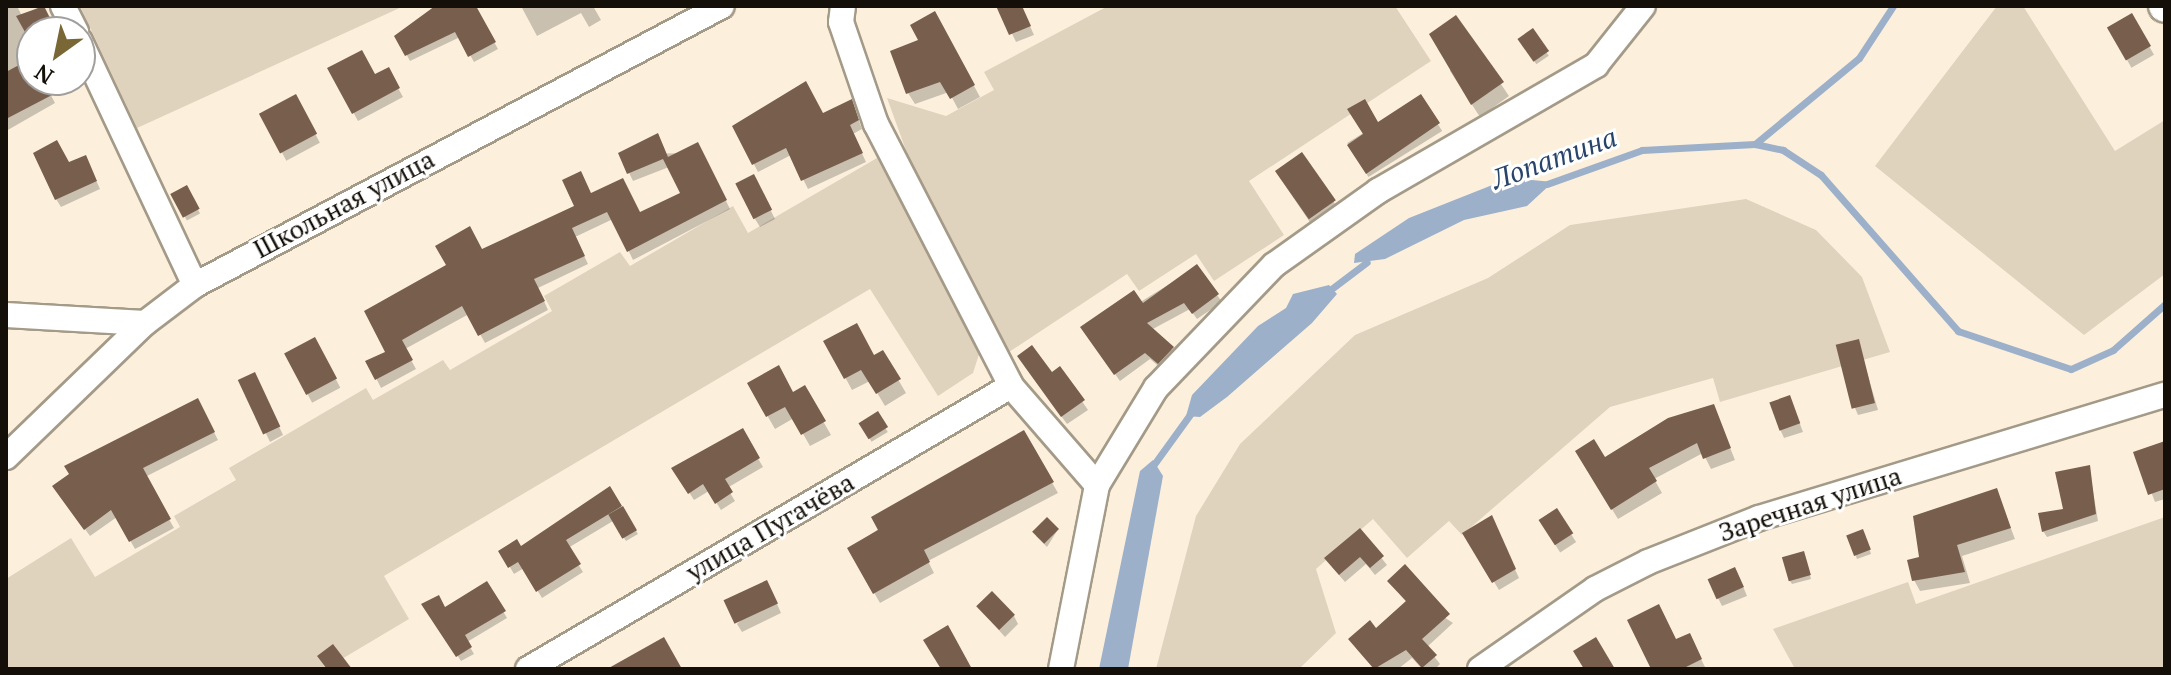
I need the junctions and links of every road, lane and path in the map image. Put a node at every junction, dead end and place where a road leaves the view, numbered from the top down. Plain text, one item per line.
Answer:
1 (722, 6) edge
2 (843, 6) edge
3 (1643, 6) edge
4 (96, 75) edge
5 (195, 285) junction
6 (6, 315) edge
7 (145, 323) junction
8 (1011, 386) junction
9 (2165, 395) edge
10 (6, 457) edge
11 (1097, 485) junction
12 (528, 669) edge
13 (1061, 669) edge
14 (1480, 669) edge

1 - 5 street, Школьная улица
2 - 8 street
3 - 11 street
4 - 5 street
5 - 7 street, Школьная улица
6 - 7 street
7 - 10 street, Школьная улица
8 - 11 street
8 - 12 street, улица Пугачёва
9 - 14 street, Заречная улица
11 - 13 street

